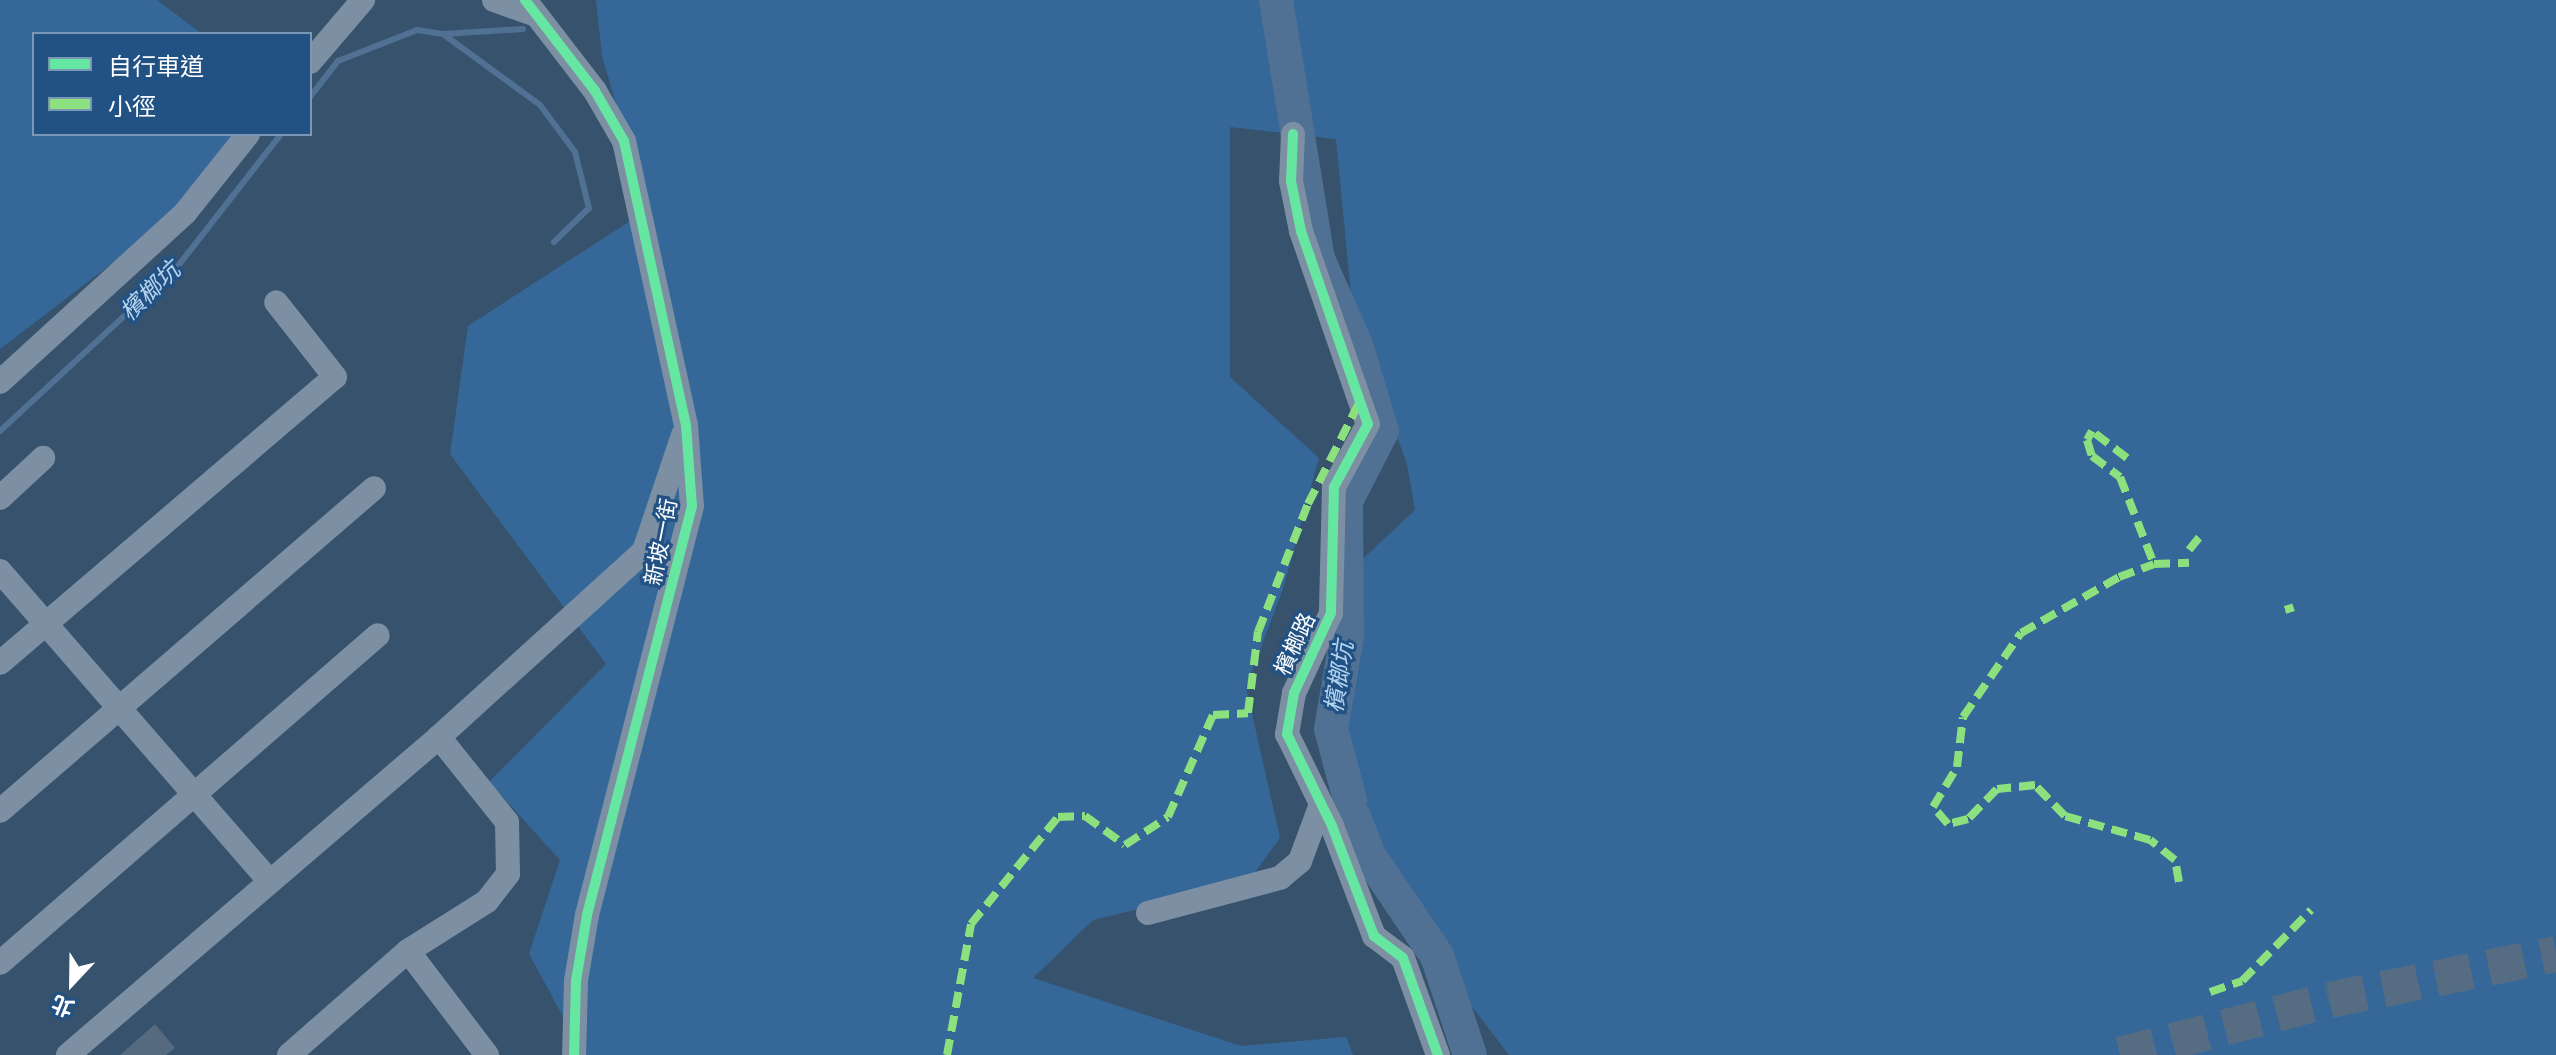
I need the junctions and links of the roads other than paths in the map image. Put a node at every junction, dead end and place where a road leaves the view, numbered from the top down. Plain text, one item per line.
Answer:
1 (363, 0) edge
2 (494, 0) edge
3 (529, 7) edge
4 (312, 60) edge
5 (1293, 134) dead end
6 (246, 136) edge
7 (276, 302) dead end
8 (0, 382) edge
9 (686, 425) junction
10 (43, 458) dead end
11 (374, 488) dead end
12 (0, 498) edge
13 (0, 571) edge
14 (46, 623) junction
15 (378, 635) dead end
16 (0, 663) edge
17 (120, 708) junction
18 (439, 737) junction
19 (192, 796) junction
20 (1320, 807) junction
21 (0, 811) edge
22 (269, 880) junction
23 (1148, 913) dead end
24 (408, 951) junction
25 (0, 963) edge
26 (68, 1055) edge
27 (289, 1055) edge
28 (487, 1055) edge
29 (574, 1055) edge
30 (1438, 1055) edge

1 - 4 street
2 - 3 street
3 - 9 street, 新坡一街
5 - 20 street, 檳榔路
6 - 8 street
7 - 14 street
9 - 18 street
9 - 29 street, 新坡一街
10 - 12 street
11 - 17 street
13 - 14 street
14 - 16 street
14 - 17 street
15 - 19 street
17 - 19 street
17 - 21 street
18 - 22 street
18 - 24 street
19 - 22 street
19 - 25 street
20 - 23 street
20 - 30 street, 檳榔路
22 - 26 street
24 - 27 street
24 - 28 street

